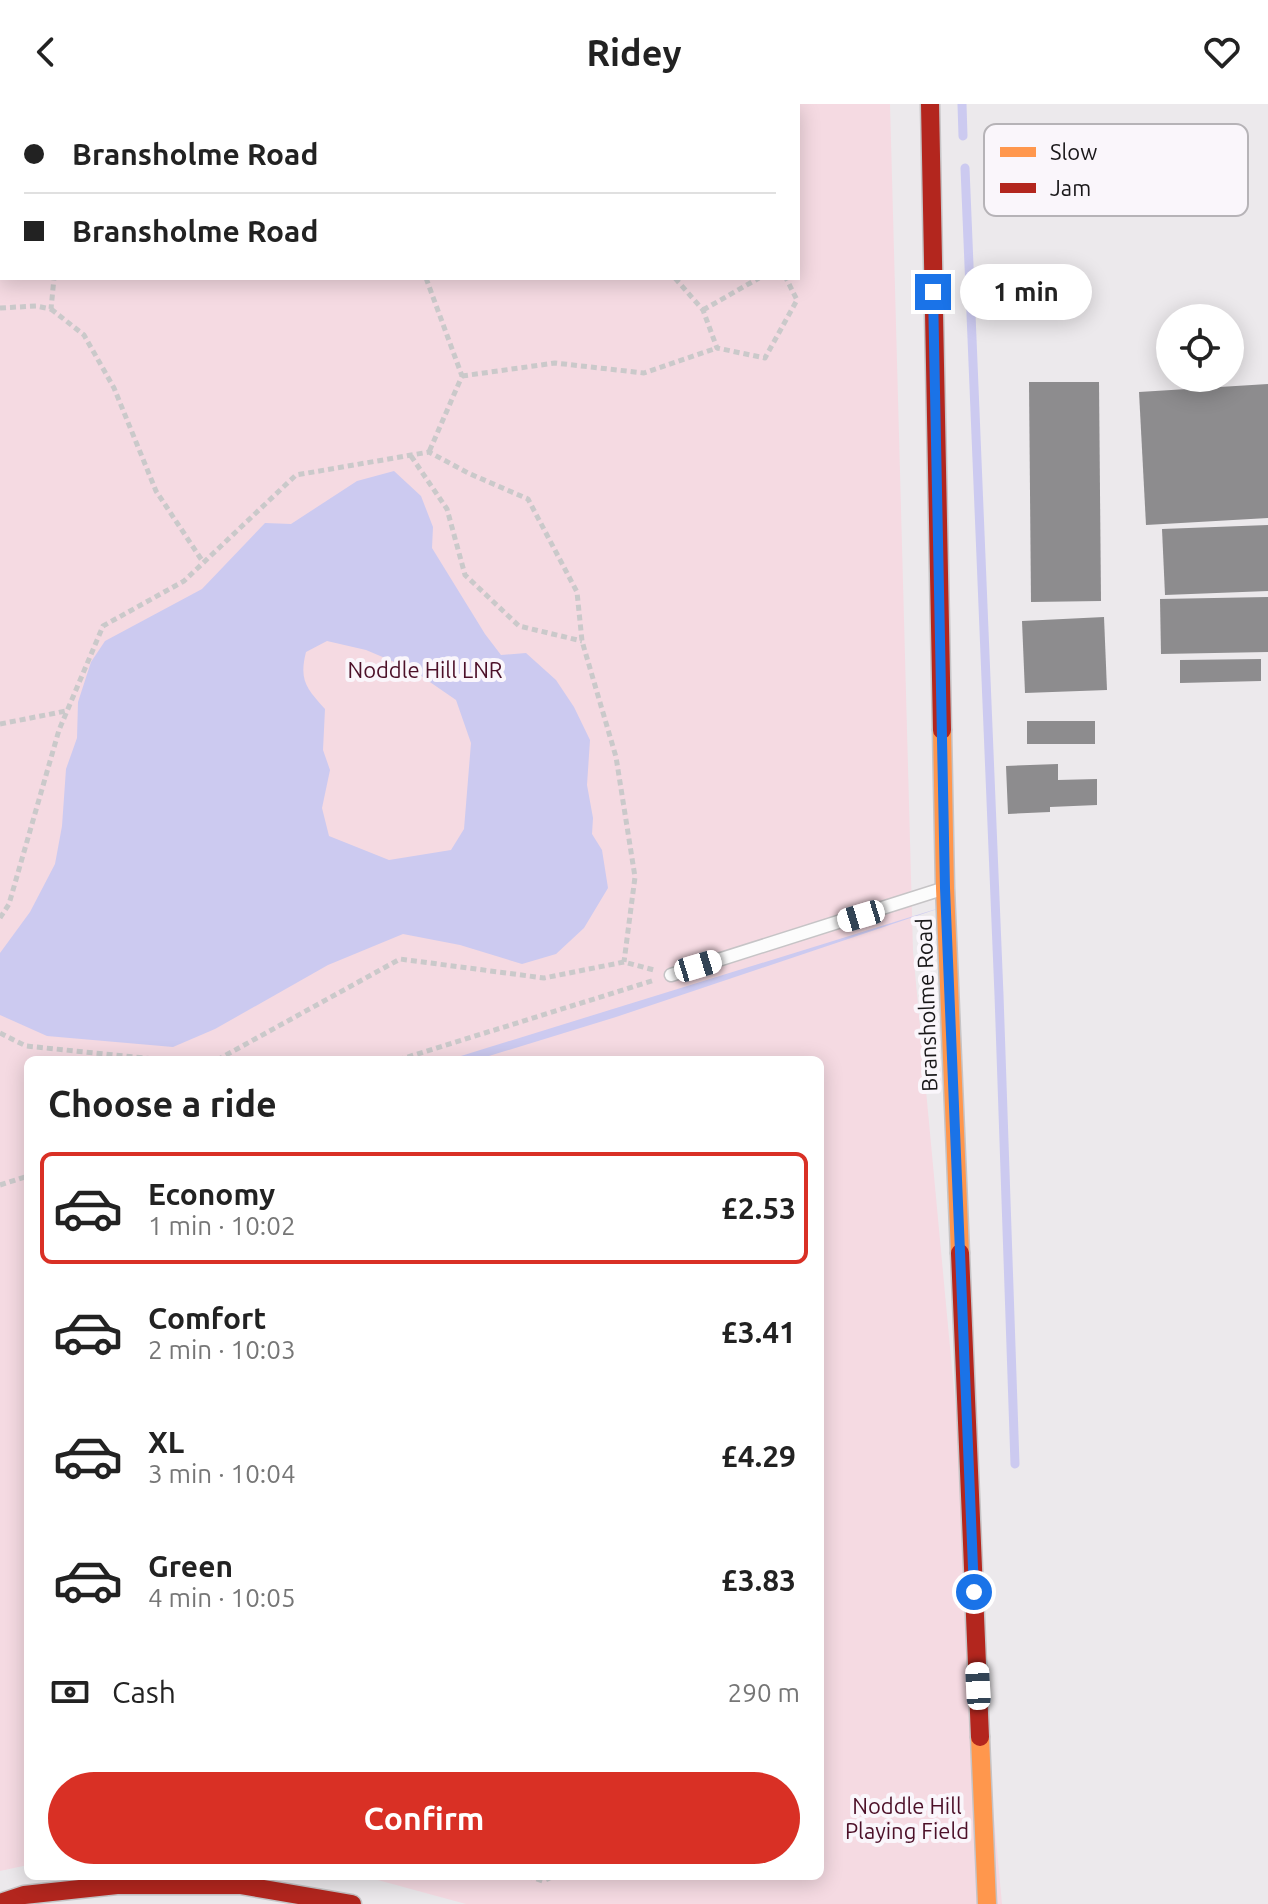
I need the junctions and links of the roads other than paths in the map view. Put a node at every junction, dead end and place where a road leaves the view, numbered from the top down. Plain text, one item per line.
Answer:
1 (930, 104) edge
2 (945, 888) junction
3 (671, 975) road end
4 (117, 1881) edge
5 (0, 1903) edge
6 (352, 1904) edge
7 (987, 1904) edge

1 - 2 street, Bransholme Road
2 - 3 lane
2 - 7 street, Bransholme Road
4 - 5 street
4 - 6 street

